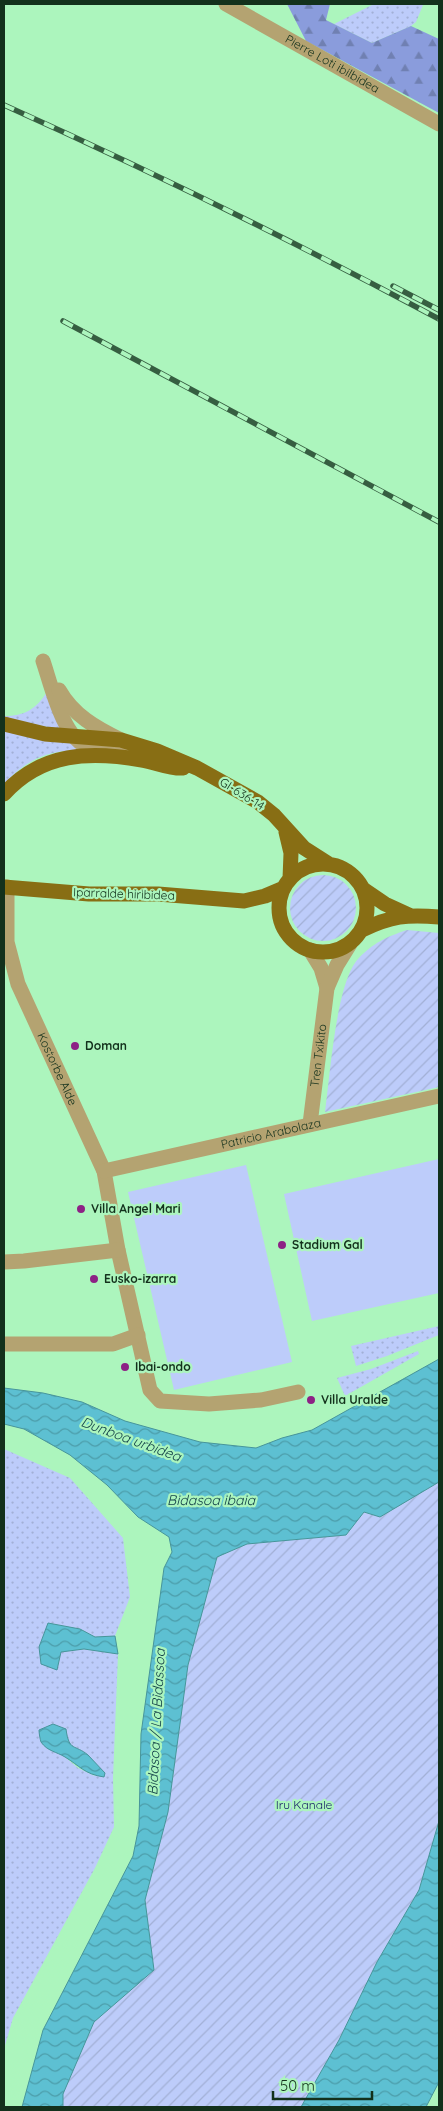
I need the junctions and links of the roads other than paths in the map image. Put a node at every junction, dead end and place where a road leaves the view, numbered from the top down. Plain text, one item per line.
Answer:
1 (226, 4) edge
2 (439, 124) edge
3 (4, 724) edge
4 (71, 735) junction
5 (121, 740) junction
6 (193, 768) junction
7 (4, 794) edge
8 (283, 826) junction
9 (329, 864) junction
10 (287, 883) junction
11 (5, 887) edge
12 (364, 889) junction
13 (244, 901) junction
14 (410, 915) junction
15 (439, 917) edge
16 (280, 918) junction
17 (362, 930) junction
18 (350, 944) junction
19 (310, 950) junction
20 (327, 988) junction
21 (439, 1096) edge
22 (310, 1124) junction
23 (104, 1171) junction
24 (118, 1250) junction
25 (4, 1262) edge
26 (138, 1335) junction
27 (4, 1344) edge
28 (298, 1392) dead end

1 - 2 street, Pierre Loti ibilbidea
3 - 4 main road, GI-636-14
4 - 5 main road, GI-636-14
4 - 5 street
4 - 6 street
5 - 6 main road, GI-636-14
6 - 7 main road
6 - 8 main road, GI-636-14
8 - 9 main road, GI-636-14
8 - 10 main road, GI-636-14
9 - 10 main road
9 - 12 main road
10 - 13 main road, Iparralde hiribidea
10 - 16 main road
11 - 13 main road, Iparralde hiribidea
11 - 23 street, Kostorbe Alde
12 - 14 main road
12 - 17 main road
13 - 16 main road, Iparralde hiribidea
14 - 15 main road
14 - 17 main road
16 - 19 main road
17 - 18 main road
18 - 19 main road
18 - 20 street, Tren Txikito
19 - 20 street, Tren Txikito
20 - 22 street, Tren Txikito
21 - 22 street, Patricio Arabolaza
22 - 23 street, Patricio Arabolaza
23 - 24 street, Kostorbe Alde
24 - 25 street
24 - 26 street, Kostorbe Alde
26 - 27 street
26 - 28 street, Kostorbe Alde

